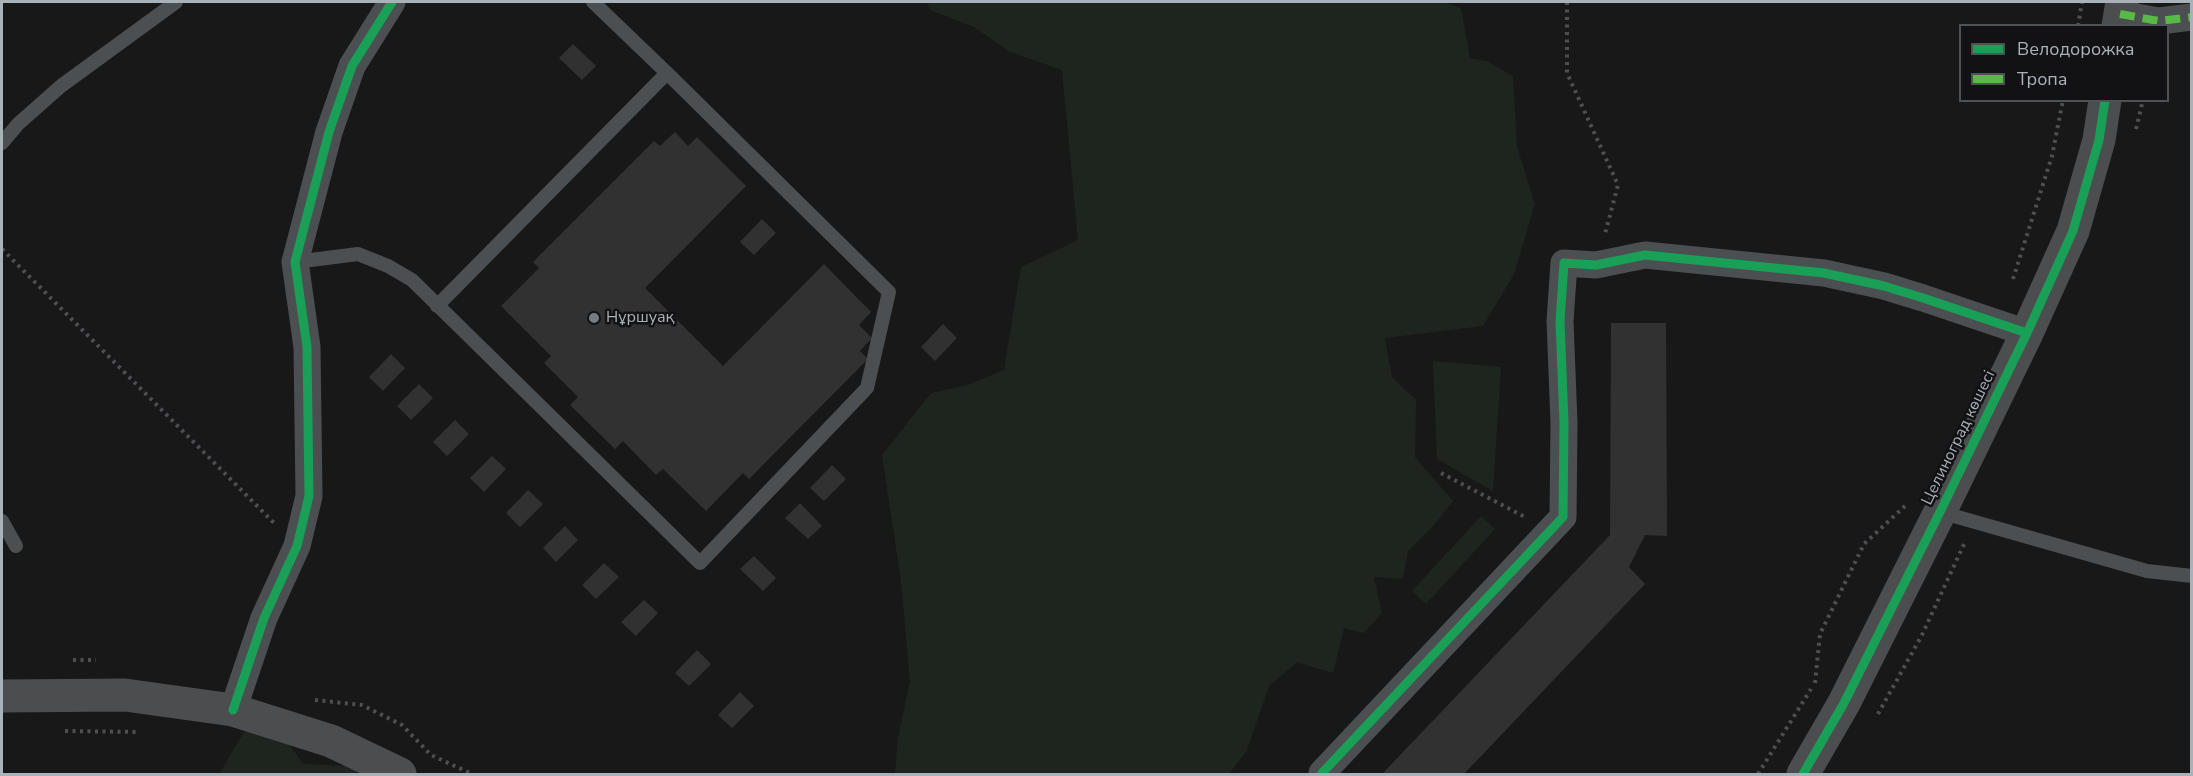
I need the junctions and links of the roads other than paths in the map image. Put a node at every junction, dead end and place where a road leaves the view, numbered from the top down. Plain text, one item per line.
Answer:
1 (176, 2) edge
2 (392, 2) edge
3 (593, 2) edge
4 (2120, 14) edge
5 (2192, 17) edge
6 (667, 73) junction
7 (2105, 102) edge
8 (2, 143) edge
9 (295, 261) junction
10 (438, 306) junction
11 (2013, 328) junction
12 (1926, 505) junction
13 (2, 521) edge
14 (16, 546) dead end
15 (2192, 576) edge
16 (2, 696) edge
17 (233, 710) junction
18 (1322, 773) edge
19 (400, 774) edge
20 (1803, 774) edge

1 - 8 lane
2 - 9 street
3 - 6 lane
4 - 5 street
6 - 10 lane
6 - 10 lane
7 - 11 street, Целиноград көшесі
9 - 10 lane
9 - 17 street
11 - 12 street, Целиноград көшесі
11 - 18 street
12 - 15 lane
12 - 20 street, Целиноград көшесі
13 - 14 lane
16 - 17 street
17 - 19 street

